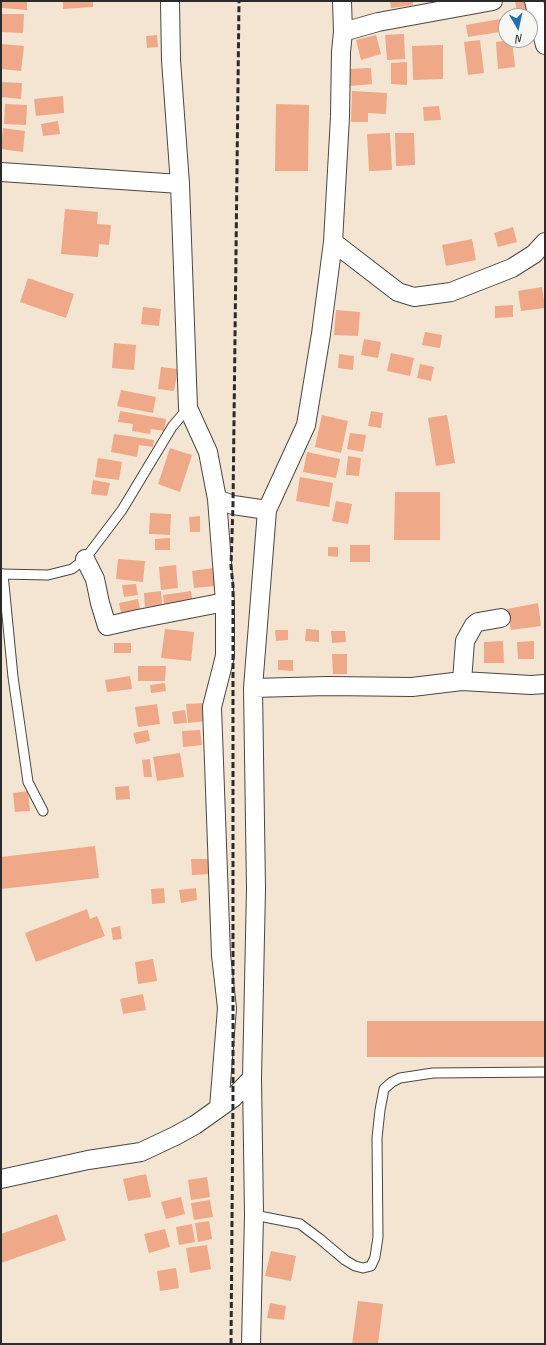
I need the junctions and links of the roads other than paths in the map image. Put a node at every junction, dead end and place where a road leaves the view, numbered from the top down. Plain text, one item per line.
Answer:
1 (170, 1) edge
2 (342, 1) edge
3 (493, 1) edge
4 (534, 1) edge
5 (343, 32) junction
6 (545, 45) edge
7 (1, 172) edge
8 (180, 184) junction
9 (333, 242) junction
10 (545, 242) edge
11 (188, 408) junction
12 (217, 499) junction
13 (268, 510) junction
14 (85, 558) junction
15 (2, 574) edge
16 (225, 602) junction
17 (501, 618) dead end
18 (462, 681) junction
19 (545, 684) edge
20 (253, 688) junction
21 (43, 811) dead end
22 (545, 1072) edge
23 (252, 1078) junction
24 (219, 1108) junction
25 (1, 1179) edge
26 (254, 1215) junction
27 (251, 1344) edge

1 - 8 street
2 - 5 street
3 - 5 street
4 - 6 street
5 - 9 street
7 - 8 street
8 - 11 street
9 - 10 street
9 - 13 street
11 - 12 street
11 - 14 lane
12 - 13 street
12 - 16 street
13 - 20 street
14 - 15 lane
14 - 16 street
15 - 21 lane
16 - 24 street
17 - 18 street
18 - 19 street
18 - 20 street
20 - 23 street
22 - 26 lane
23 - 24 street
23 - 26 street
24 - 25 street
26 - 27 street

